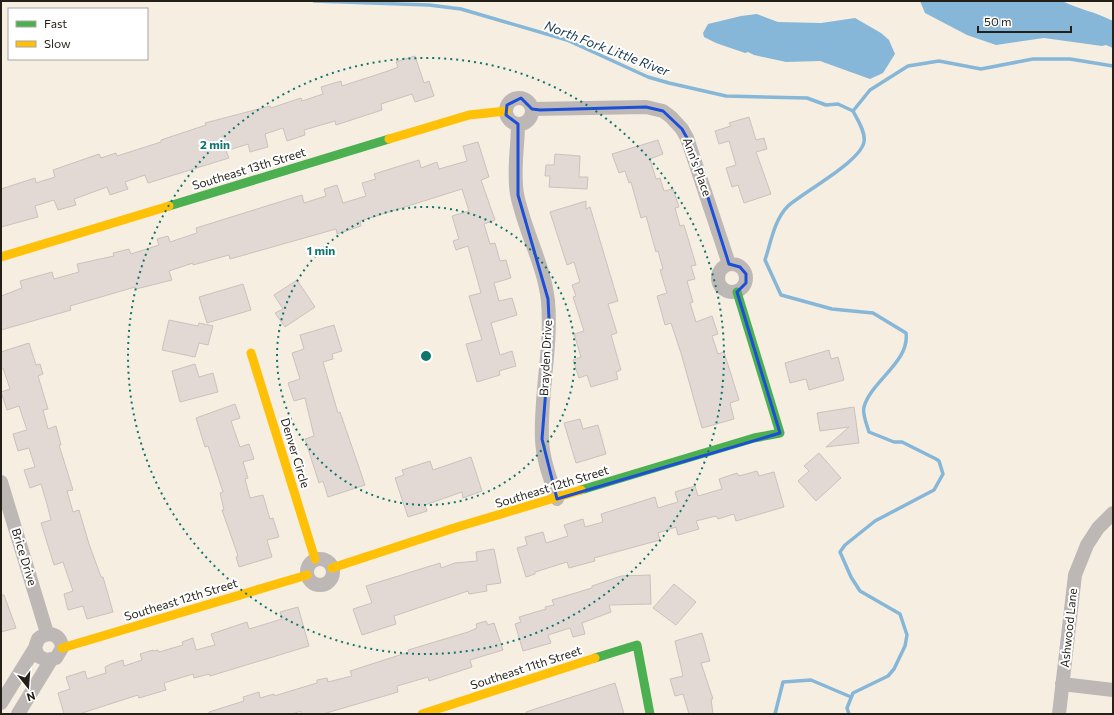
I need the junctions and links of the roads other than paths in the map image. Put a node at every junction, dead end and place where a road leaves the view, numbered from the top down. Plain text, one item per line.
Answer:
1 (532, 109) junction
2 (506, 111) junction
3 (518, 124) junction
4 (1, 257) edge
5 (729, 264) junction
6 (737, 292) junction
7 (251, 353) dead end
8 (1, 482) edge
9 (557, 499) junction
10 (1113, 513) edge
11 (315, 559) junction
12 (332, 568) junction
13 (307, 575) junction
14 (47, 633) junction
15 (35, 648) junction
16 (62, 648) junction
17 (51, 660) junction
18 (1062, 684) junction
19 (1113, 690) edge
20 (1, 703) edge
21 (18, 714) edge
22 (422, 714) edge
23 (650, 714) edge
24 (1060, 714) edge

1 - 2 street
1 - 3 street
1 - 5 street, Ann's Place
2 - 3 street
2 - 4 street, Southeast 13th Street
3 - 9 street, Brayden Drive
5 - 6 street
5 - 6 street
6 - 9 street, Southeast 12th Street
7 - 11 street, Denver Circle
8 - 14 street, Brice Drive
9 - 12 street, Southeast 12th Street
10 - 18 street, Ashwood Lane
11 - 12 street
11 - 13 street
12 - 13 street
13 - 16 street, Southeast 12th Street
14 - 15 street
14 - 16 street
15 - 17 street
15 - 20 street
16 - 17 street
17 - 21 street
18 - 19 street
18 - 24 street, Ashwood Lane
22 - 23 street, Southeast 11th Street

